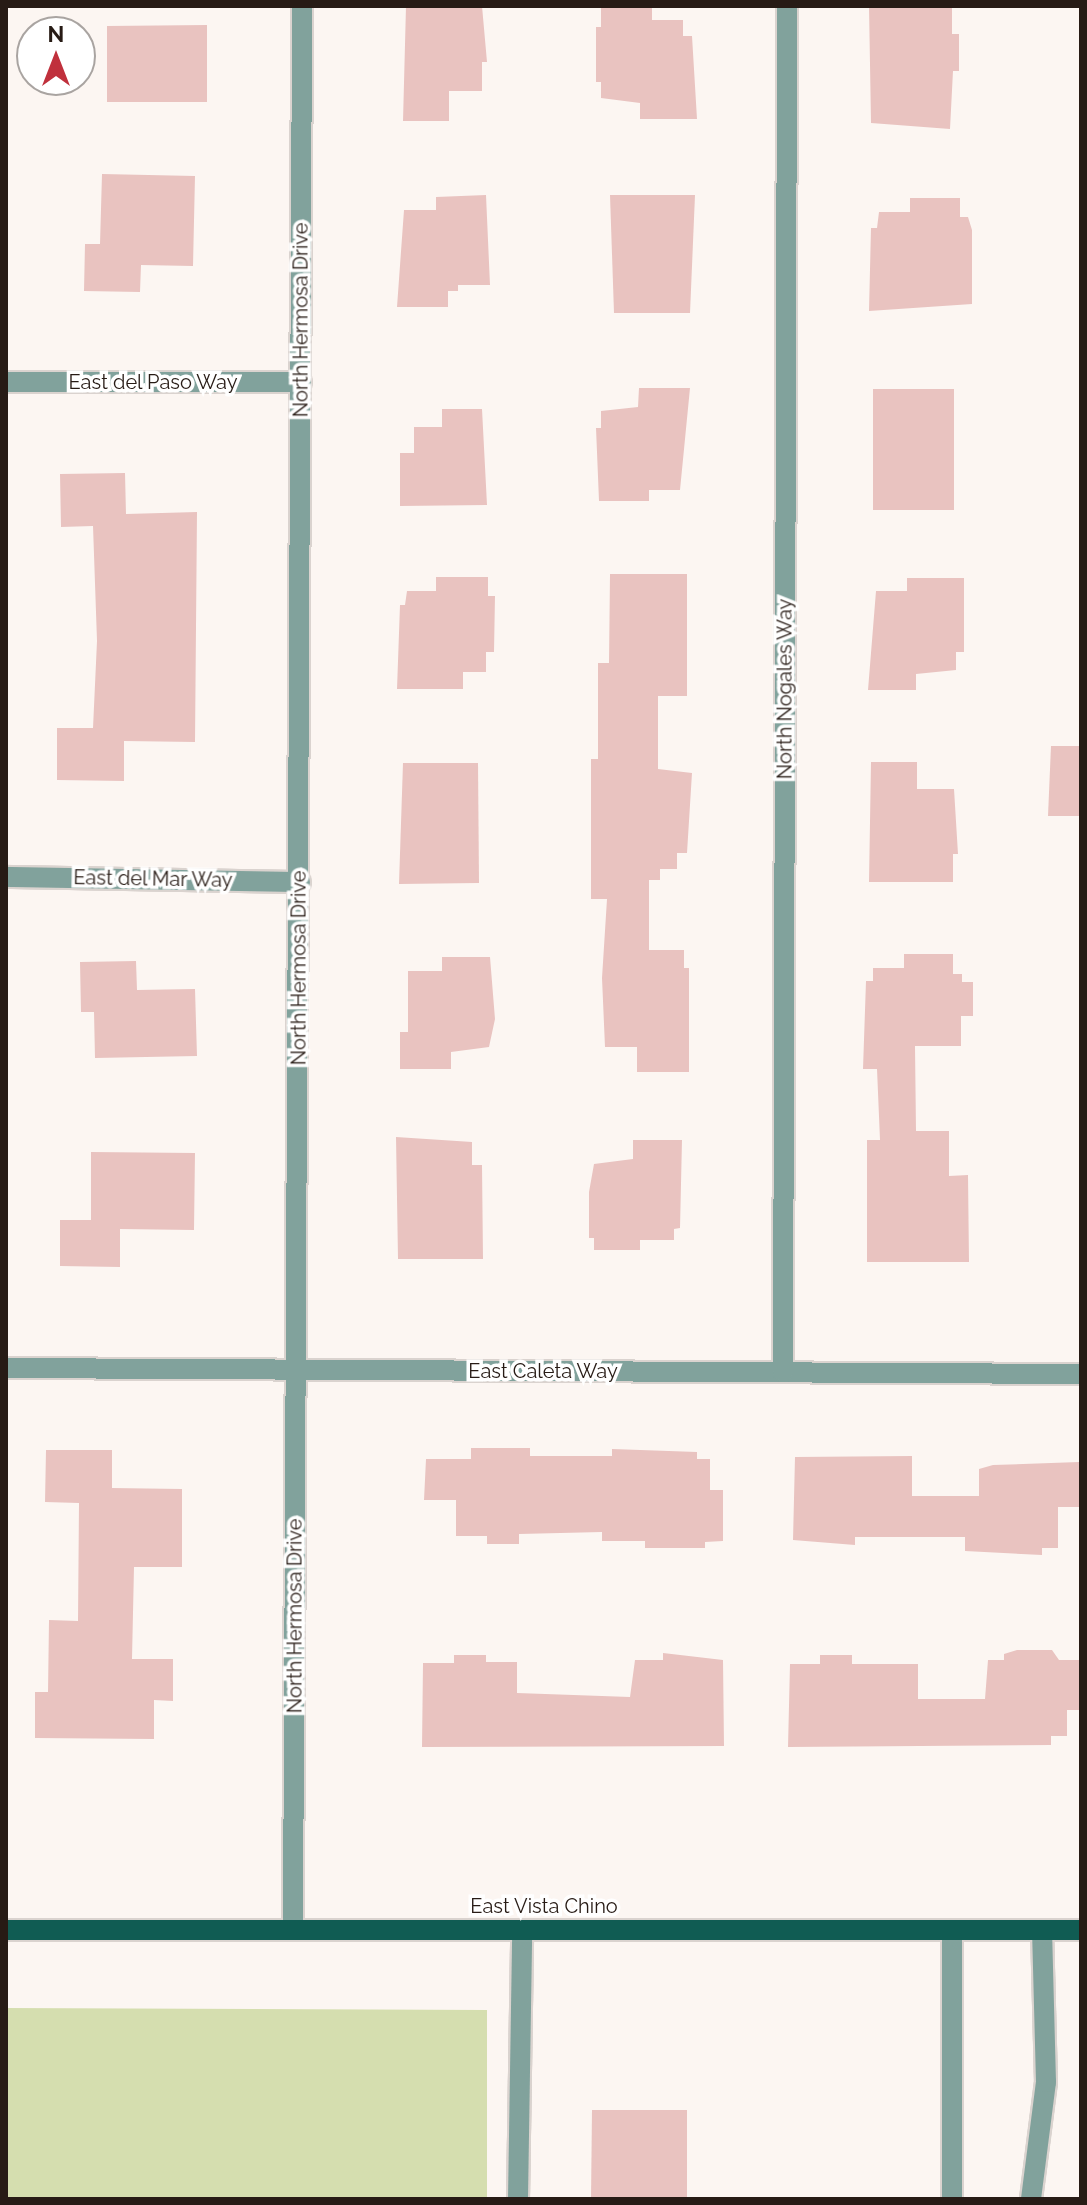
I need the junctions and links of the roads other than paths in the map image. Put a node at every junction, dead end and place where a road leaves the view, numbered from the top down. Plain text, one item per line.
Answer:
1 (302, 6) edge
2 (787, 6) edge
3 (6, 382) edge
4 (301, 382) junction
5 (6, 877) edge
6 (300, 882) junction
7 (6, 1368) edge
8 (298, 1370) junction
9 (783, 1372) junction
10 (1081, 1374) edge
11 (6, 1930) edge
12 (293, 1930) junction
13 (522, 1930) junction
14 (952, 1930) junction
15 (1042, 1930) junction
16 (1081, 1930) edge
17 (518, 2199) edge
18 (952, 2199) edge
19 (1031, 2199) edge

1 - 4 street, North Hermosa Drive
2 - 9 street, North Nogales Way
3 - 4 street, East del Paso Way
4 - 6 street, North Hermosa Drive
5 - 6 street, East del Mar Way
6 - 8 street, North Hermosa Drive
7 - 8 street, East Caleta Way
8 - 9 street, East Caleta Way
8 - 12 street, North Hermosa Drive
9 - 10 street, East Caleta Way
11 - 12 main road, East Vista Chino
12 - 13 main road, East Vista Chino
13 - 14 main road, East Vista Chino
13 - 17 street
14 - 15 main road, East Vista Chino
14 - 18 street
15 - 16 main road, East Vista Chino
15 - 19 street

